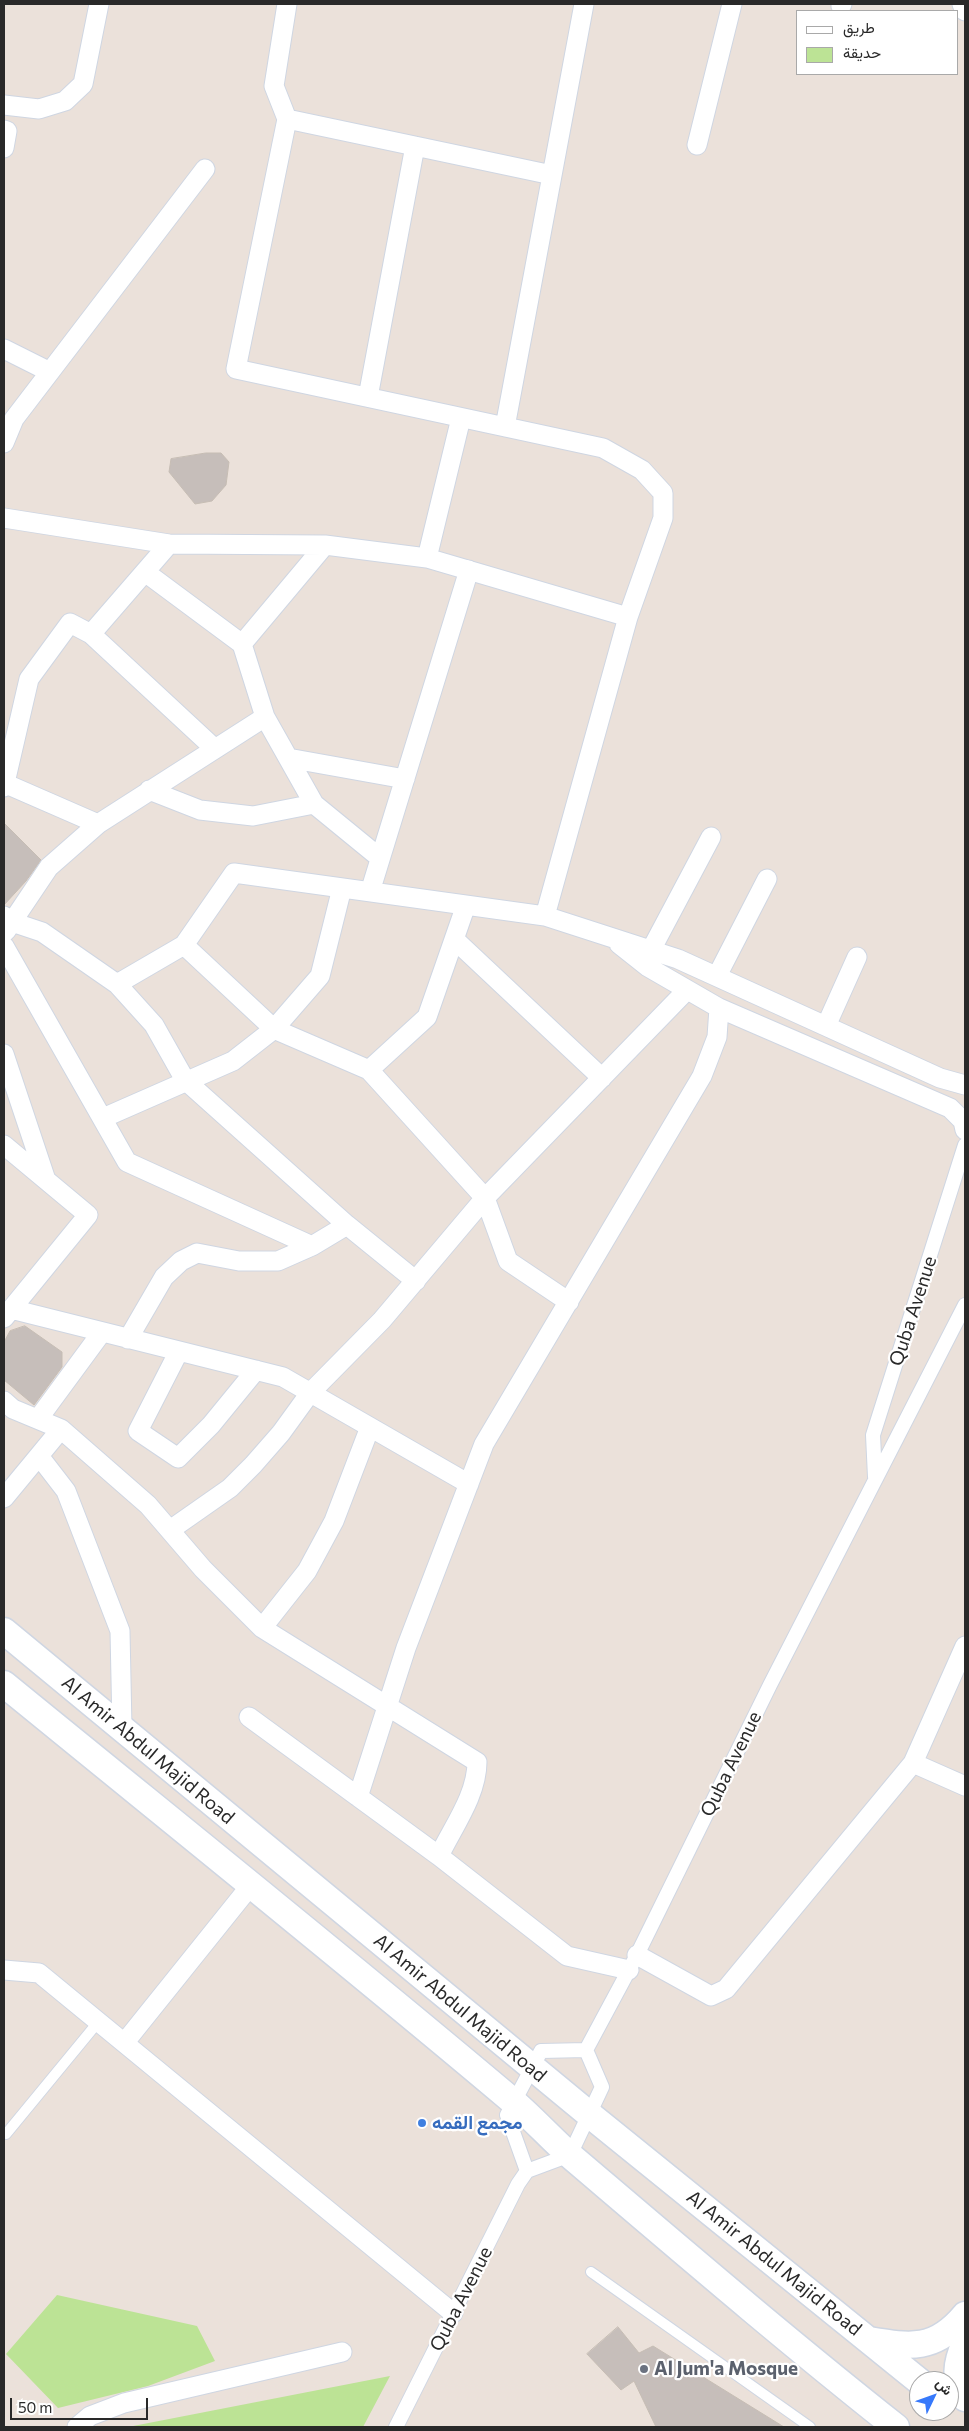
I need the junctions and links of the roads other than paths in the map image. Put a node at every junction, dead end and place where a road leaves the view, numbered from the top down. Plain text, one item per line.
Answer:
1 (99, 4) edge
2 (287, 4) edge
3 (584, 4) edge
4 (732, 4) edge
5 (962, 4) edge
6 (965, 11) edge
7 (4, 105) edge
8 (287, 119) junction
9 (4, 130) edge
10 (697, 145) dead end
11 (415, 146) junction
12 (4, 148) edge
13 (205, 169) dead end
14 (552, 175) junction
15 (4, 349) edge
16 (50, 372) junction
17 (368, 397) junction
18 (461, 418) junction
19 (505, 427) junction
20 (4, 443) edge
21 (4, 518) edge
22 (169, 544) junction
23 (325, 546) junction
24 (427, 558) junction
25 (468, 570) junction
26 (146, 572) junction
27 (628, 618) junction
28 (91, 634) junction
29 (242, 644) junction
30 (265, 717) junction
31 (215, 748) junction
32 (288, 758) junction
33 (405, 778) junction
34 (5, 784) edge
35 (149, 790) junction
36 (314, 804) junction
37 (98, 824) junction
38 (711, 837) dead end
39 (380, 858) junction
40 (767, 879) dead end
41 (342, 888) junction
42 (370, 892) junction
43 (466, 905) junction
44 (545, 916) junction
45 (6, 924) edge
46 (610, 937) junction
47 (454, 939) junction
48 (184, 945) junction
49 (4, 946) edge
50 (651, 950) junction
51 (857, 957) dead end
52 (717, 976) junction
53 (117, 984) junction
54 (686, 991) junction
55 (719, 1008) junction
56 (826, 1026) junction
57 (274, 1029) junction
58 (4, 1054) edge
59 (369, 1070) junction
60 (602, 1078) junction
61 (185, 1080) junction
62 (965, 1085) edge
63 (103, 1118) junction
64 (965, 1130) edge
65 (4, 1144) edge
66 (965, 1145) edge
67 (46, 1180) junction
68 (485, 1198) junction
69 (347, 1225) junction
70 (312, 1246) junction
71 (416, 1281) junction
72 (570, 1302) junction
73 (965, 1305) edge
74 (7, 1313) edge
75 (102, 1332) junction
76 (128, 1339) junction
77 (179, 1351) junction
78 (256, 1370) junction
79 (310, 1393) junction
80 (7, 1410) edge
81 (38, 1419) junction
82 (370, 1427) junction
83 (61, 1429) junction
84 (39, 1456) junction
85 (875, 1478) junction
86 (469, 1484) junction
87 (4, 1498) edge
88 (170, 1530) junction
89 (262, 1628) junction
90 (4, 1631) edge
91 (965, 1646) edge
92 (4, 1684) edge
93 (387, 1706) junction
94 (249, 1716) dead end
95 (122, 1728) junction
96 (913, 1763) junction
97 (965, 1786) edge
98 (194, 1787) junction
99 (358, 1797) junction
100 (168, 1818) junction
101 (438, 1856) junction
102 (251, 1885) junction
103 (633, 1963) junction
104 (4, 1970) edge
105 (99, 2021) junction
106 (125, 2042) junction
107 (586, 2050) junction
108 (532, 2067) junction
109 (590, 2115) junction
110 (6, 2134) dead end
111 (570, 2155) junction
112 (527, 2171) junction
113 (591, 2272) dead end
114 (453, 2313) junction
115 (965, 2316) edge
116 (869, 2340) junction
117 (965, 2343) edge
118 (342, 2352) dead end
119 (909, 2373) edge
120 (965, 2398) edge
121 (869, 2418) edge
122 (77, 2427) edge
123 (396, 2427) edge
124 (810, 2427) edge
125 (896, 2427) edge

1 - 7 street
2 - 8 street
3 - 14 street
4 - 10 street
5 - 6 street
8 - 11 street
8 - 17 street
9 - 12 street
11 - 14 street
11 - 17 street
13 - 16 street
14 - 19 street
15 - 16 street
16 - 20 street
17 - 18 street
18 - 19 street
18 - 24 street
19 - 27 street
21 - 22 street
22 - 23 street
22 - 26 street
23 - 24 street
23 - 29 street
24 - 25 street
25 - 27 street
25 - 33 street
26 - 28 street
26 - 29 street
27 - 44 street
28 - 31 street
28 - 34 street
29 - 30 street
30 - 31 street
30 - 32 street
31 - 35 street
32 - 33 street
32 - 36 street
33 - 39 street
34 - 37 street
35 - 36 street
35 - 37 street
36 - 39 street
37 - 45 street
38 - 50 street
39 - 42 street
40 - 52 street
41 - 42 street
41 - 48 street
41 - 57 street
42 - 43 street
43 - 44 street
43 - 47 street
44 - 46 street
45 - 53 street
46 - 50 street
46 - 54 street
47 - 59 street
47 - 60 street
48 - 53 street
48 - 57 street
49 - 63 street
50 - 52 street
51 - 56 street
52 - 56 street
53 - 61 street
54 - 55 street
54 - 60 street
55 - 64 street
55 - 72 street
56 - 62 street
57 - 59 street
57 - 61 street
58 - 67 street
59 - 68 street
60 - 68 street
61 - 63 street
61 - 69 street
63 - 70 street
65 - 67 street
66 - 85 street, Quba Avenue
67 - 74 street
68 - 71 street
68 - 72 street
69 - 70 street
69 - 71 street
70 - 76 street
71 - 79 street
72 - 86 street
73 - 85 street, Quba Avenue
74 - 75 street
75 - 76 street
75 - 81 street
76 - 77 street
77 - 78 street
77 - 78 street
78 - 79 street
79 - 82 street
79 - 88 street
80 - 81 street
81 - 83 street
82 - 86 street
82 - 89 street
83 - 84 street
83 - 88 street
84 - 87 street
84 - 95 street
85 - 103 street, Quba Avenue
86 - 93 street
88 - 89 street
89 - 93 street
90 - 95 main road, Al Amir Abdul Majid Road
91 - 96 street
92 - 100 main road, Al Amir Abdul Majid Road
93 - 99 street
93 - 101 street
94 - 99 street
95 - 98 main road, Al Amir Abdul Majid Road
96 - 97 street
96 - 103 street
98 - 100 main road
98 - 108 main road, Al Amir Abdul Majid Road
99 - 101 street
100 - 102 main road, Al Amir Abdul Majid Road
101 - 103 street
102 - 106 street
102 - 111 main road, Al Amir Abdul Majid Road
103 - 107 street, Quba Avenue
104 - 105 street
105 - 106 street
105 - 110 lane
106 - 114 street
107 - 108 street
107 - 109 street
108 - 109 main road, Al Amir Abdul Majid Road
108 - 112 street
109 - 111 street
109 - 116 main road, Al Amir Abdul Majid Road
111 - 112 street
111 - 121 main road, Al Amir Abdul Majid Road
112 - 114 street, Quba Avenue
113 - 124 lane
114 - 123 street, Quba Avenue
115 - 116 main road
116 - 119 main road, Al Amir Abdul Majid Road
117 - 120 main road
118 - 122 street
121 - 125 main road, Al Amir Abdul Majid Road

